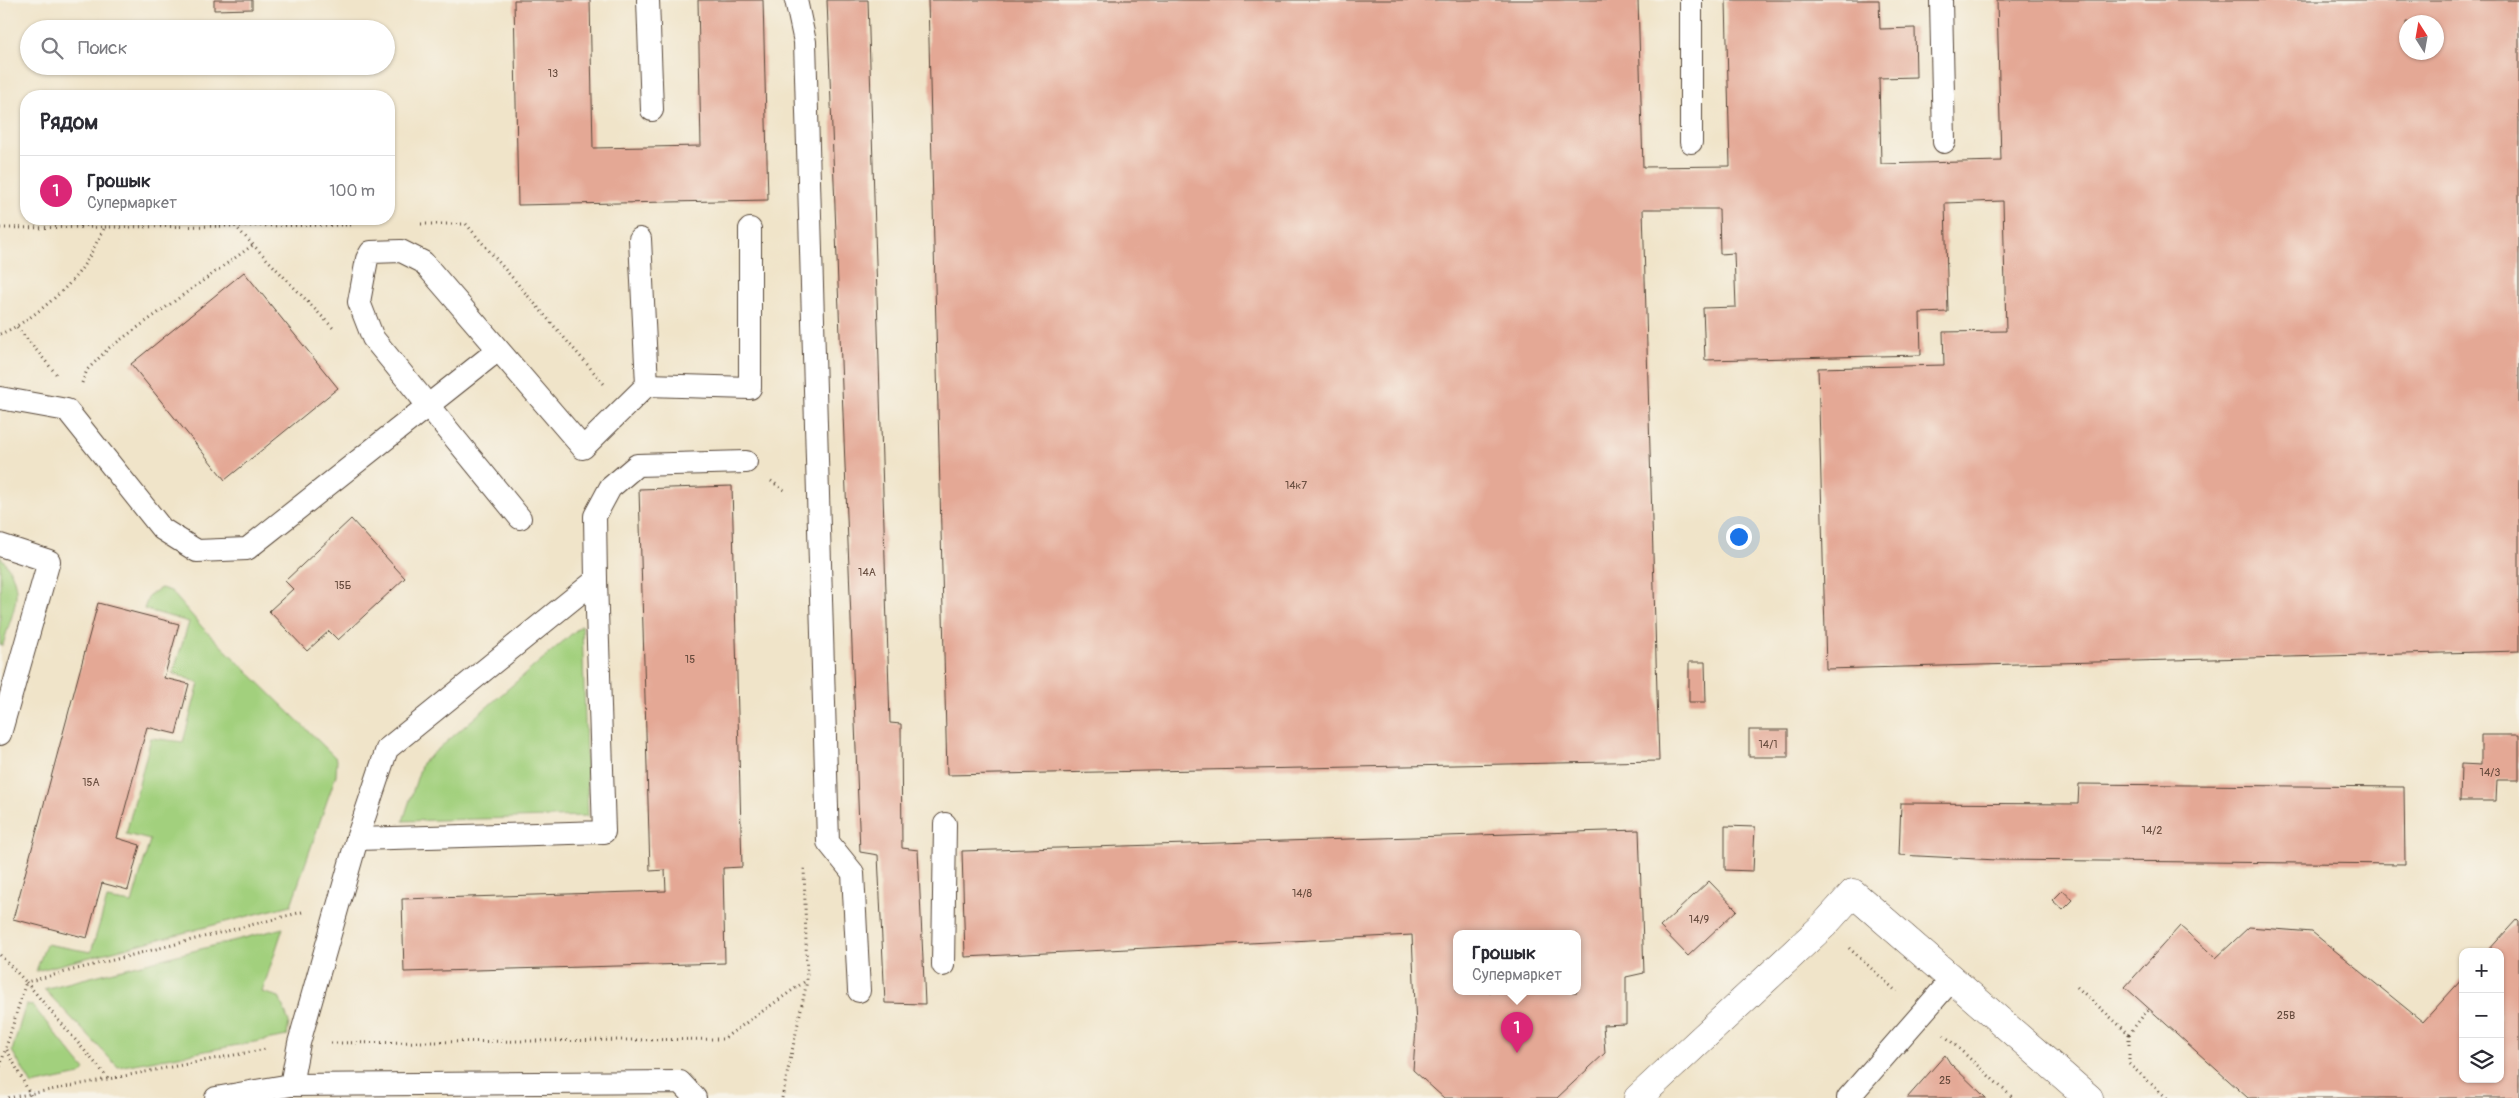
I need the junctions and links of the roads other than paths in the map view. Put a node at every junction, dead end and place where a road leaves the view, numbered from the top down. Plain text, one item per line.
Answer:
1 (648, 0) edge
2 (796, 0) edge
3 (1691, 0) edge
4 (1941, 0) edge
5 (652, 110) dead end
6 (1691, 142) dead end
7 (1944, 142) dead end
8 (750, 230) dead end
9 (640, 239) dead end
10 (498, 350) junction
11 (647, 385) junction
12 (0, 398) edge
13 (428, 406) junction
14 (746, 462) road end
15 (520, 518) dead end
16 (0, 545) edge
17 (596, 580) junction
18 (0, 734) edge
19 (945, 824) dead end
20 (357, 839) junction
21 (943, 965) dead end
22 (1953, 978) junction
23 (860, 991) dead end
24 (291, 1085) junction
25 (687, 1090) edge
26 (216, 1098) edge
27 (661, 1098) edge
28 (1638, 1098) edge
29 (1848, 1098) edge
30 (2089, 1098) edge

1 - 5 lane
2 - 23 lane
3 - 6 lane
4 - 7 lane
8 - 11 lane
9 - 11 lane
10 - 11 lane
10 - 13 lane
10 - 13 lane
12 - 13 lane
13 - 15 lane
14 - 17 lane
16 - 18 lane
17 - 20 lane
17 - 20 lane
19 - 21 lane
20 - 24 lane
22 - 28 street
22 - 29 lane
22 - 30 street
24 - 25 lane
24 - 26 lane
25 - 27 lane

